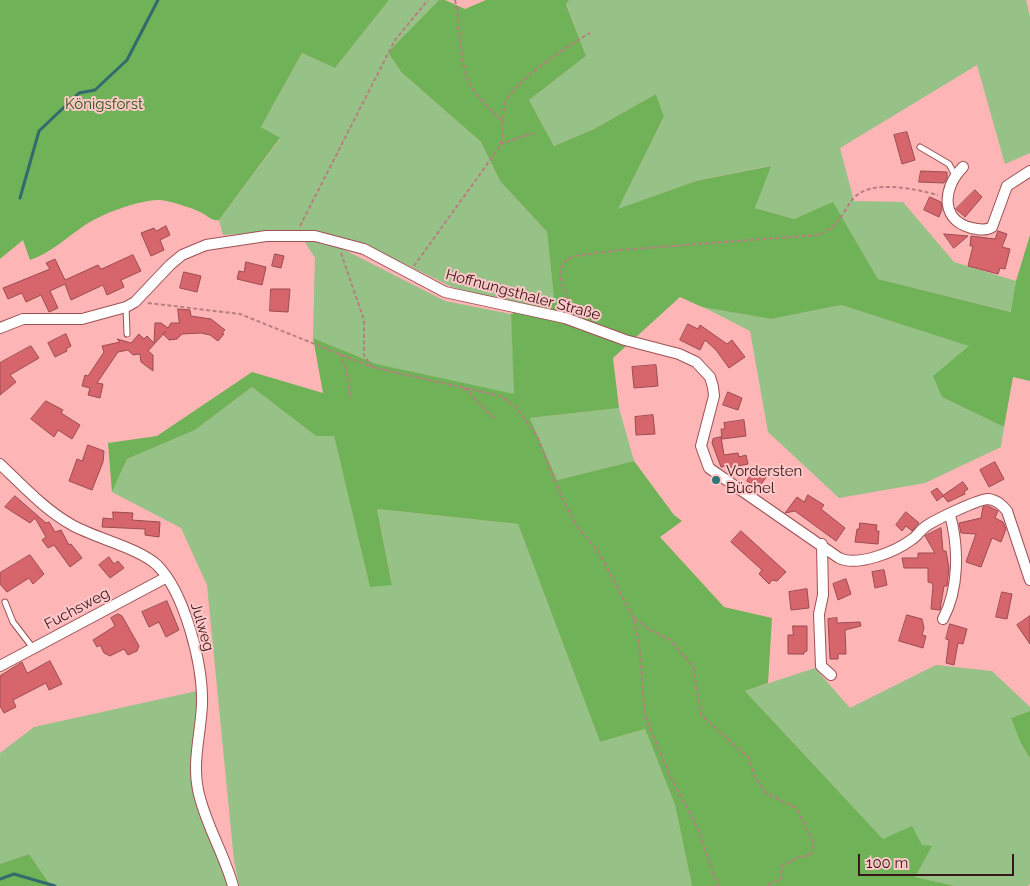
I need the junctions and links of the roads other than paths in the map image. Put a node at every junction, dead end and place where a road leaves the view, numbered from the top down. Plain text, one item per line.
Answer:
1 (920, 147) dead end
2 (963, 167) dead end
3 (1030, 171) edge
4 (955, 175) junction
5 (130, 305) junction
6 (0, 328) edge
7 (127, 334) dead end
8 (0, 464) edge
9 (950, 515) junction
10 (822, 544) junction
11 (167, 577) junction
12 (1030, 580) edge
13 (5, 602) dead end
14 (943, 620) dead end
15 (34, 649) junction
16 (0, 666) edge
17 (832, 675) dead end
18 (233, 886) edge

1 - 4 lane
2 - 4 street
3 - 4 street
5 - 6 street
5 - 7 lane
5 - 10 street, Hoffnungsthaler Straße
8 - 11 street, Julweg
9 - 10 street
9 - 12 street
9 - 14 street
10 - 17 street
11 - 15 street, Fuchsweg
11 - 18 street, Julweg
13 - 15 lane
15 - 16 street, Fuchsweg

